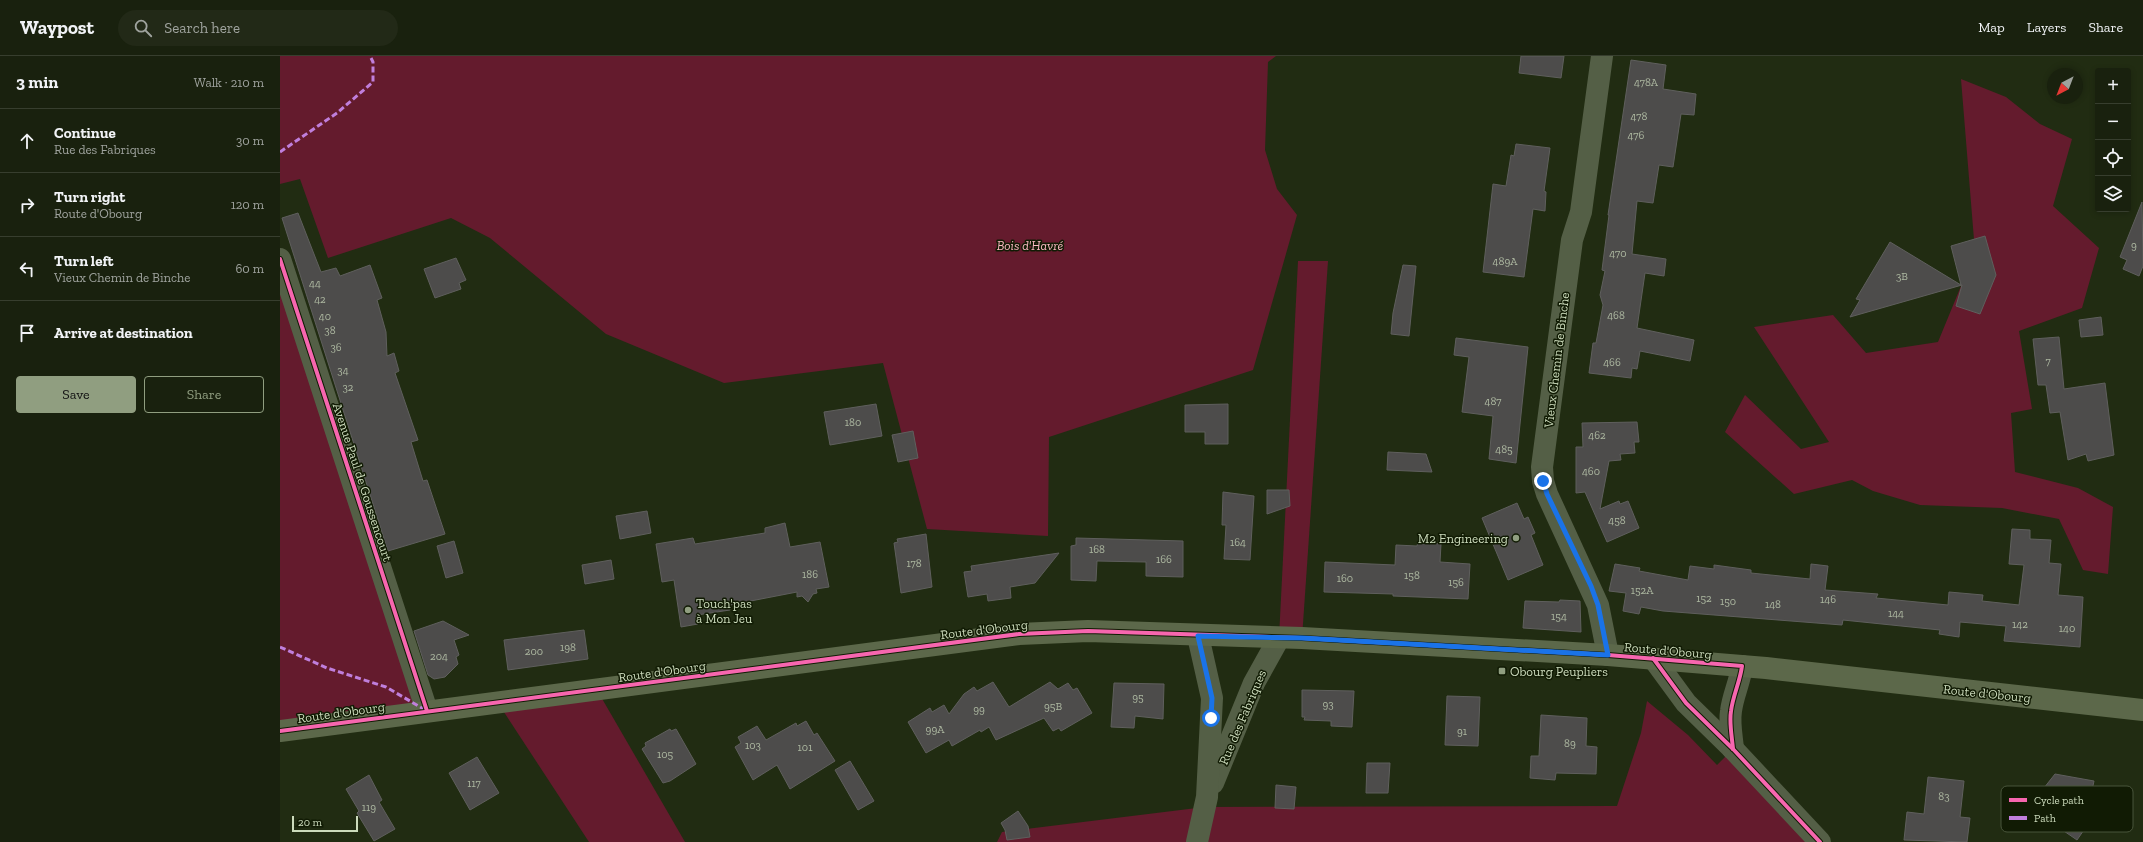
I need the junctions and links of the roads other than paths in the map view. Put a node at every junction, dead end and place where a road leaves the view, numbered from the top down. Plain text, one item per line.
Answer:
1 (1602, 56) edge
2 (280, 259) edge
3 (1198, 636) junction
4 (1279, 638) junction
5 (1608, 655) junction
6 (1653, 658) junction
7 (1742, 666) junction
8 (2143, 710) edge
9 (427, 711) junction
10 (280, 731) edge
11 (1733, 749) junction
12 (1207, 797) junction
13 (1197, 842) edge
14 (1820, 842) edge

1 - 5 street, Vieux Chemin de Binche
2 - 9 street, Avenue Paul de Goussencourt
3 - 4 main road, Route d'Obourg
3 - 9 main road, Route d'Obourg
3 - 12 street, Rue des Fabriques
4 - 5 main road, Route d'Obourg
4 - 12 street, Rue des Fabriques
5 - 6 main road, Route d'Obourg
6 - 7 main road, Route d'Obourg
6 - 11 street
7 - 8 main road, Route d'Obourg
7 - 11 street
9 - 10 main road, Route d'Obourg
11 - 14 street
12 - 13 street, Rue des Fabriques

